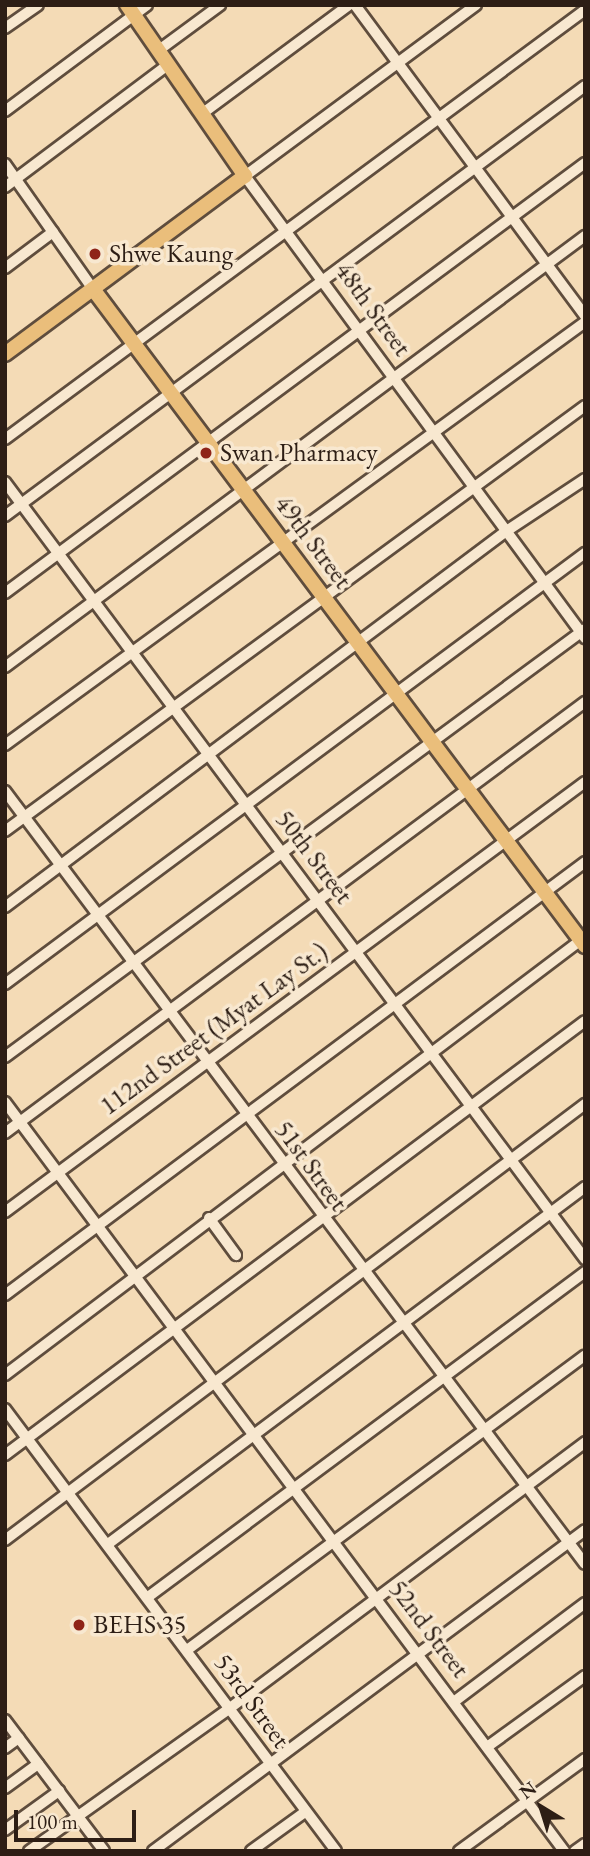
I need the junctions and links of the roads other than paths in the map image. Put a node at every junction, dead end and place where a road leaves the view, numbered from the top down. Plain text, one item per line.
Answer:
1 (38, 5) edge
2 (148, 5) edge
3 (220, 5) edge
4 (476, 5) edge
5 (357, 7) edge
6 (130, 10) edge
7 (585, 10) edge
8 (5, 28) edge
9 (159, 50) junction
10 (169, 64) junction
11 (396, 64) junction
12 (585, 86) edge
13 (5, 111) edge
14 (203, 113) junction
15 (438, 119) junction
16 (585, 163) edge
17 (5, 164) edge
18 (474, 168) junction
19 (245, 176) junction
20 (15, 179) junction
21 (5, 187) edge
22 (509, 219) junction
23 (285, 231) junction
24 (52, 232) junction
25 (585, 236) edge
26 (546, 265) junction
27 (5, 268) edge
28 (321, 279) junction
29 (93, 289) junction
30 (585, 316) edge
31 (585, 322) edge
32 (356, 328) junction
33 (132, 341) junction
34 (5, 354) edge
35 (394, 381) junction
36 (169, 391) junction
37 (585, 406) edge
38 (435, 435) junction
39 (5, 439) edge
40 (207, 442) junction
41 (585, 480) edge
42 (5, 482) edge
43 (471, 485) junction
44 (245, 492) junction
45 (21, 504) junction
46 (5, 516) edge
47 (505, 532) junction
48 (283, 541) junction
49 (59, 553) junction
50 (585, 553) edge
51 (544, 583) junction
52 (5, 593) edge
53 (322, 594) junction
54 (94, 601) junction
55 (583, 633) edge
56 (359, 644) junction
57 (132, 651) junction
58 (5, 667) edge
59 (396, 693) junction
60 (585, 702) edge
61 (173, 708) junction
62 (432, 742) junction
63 (5, 745) edge
64 (209, 756) junction
65 (585, 782) edge
66 (466, 790) junction
67 (5, 791) edge
68 (244, 802) junction
69 (25, 816) junction
70 (5, 831) edge
71 (504, 839) junction
72 (282, 851) junction
73 (585, 862) edge
74 (60, 866) junction
75 (544, 892) junction
76 (319, 902) junction
77 (5, 907) edge
78 (96, 915) junction
79 (583, 941) edge
80 (356, 952) junction
81 (134, 964) junction
82 (5, 984) edge
83 (394, 1004) junction
84 (170, 1012) junction
85 (585, 1021) edge
86 (431, 1053) junction
87 (5, 1057) edge
88 (207, 1063) junction
89 (5, 1102) edge
90 (585, 1104) edge
91 (469, 1105) junction
92 (244, 1114) junction
93 (20, 1122) junction
94 (5, 1133) edge
95 (511, 1160) junction
96 (283, 1164) junction
97 (57, 1174) junction
98 (585, 1187) edge
99 (5, 1212) edge
100 (549, 1212) junction
101 (209, 1218) junction
102 (322, 1218) junction
103 (97, 1227) junction
104 (236, 1255) dead end
105 (585, 1259) edge
106 (361, 1272) junction
107 (585, 1272) edge
108 (132, 1274) junction
109 (5, 1295) edge
110 (401, 1323) junction
111 (172, 1328) junction
112 (585, 1356) edge
113 (5, 1375) edge
114 (443, 1378) junction
115 (215, 1382) junction
116 (5, 1409) edge
117 (483, 1430) junction
118 (257, 1434) junction
119 (28, 1438) junction
120 (585, 1442) edge
121 (5, 1455) edge
122 (296, 1484) junction
123 (526, 1486) junction
124 (69, 1492) junction
125 (585, 1530) edge
126 (5, 1539) edge
127 (336, 1542) junction
128 (568, 1542) junction
129 (108, 1544) junction
130 (585, 1564) edge
131 (376, 1596) junction
132 (148, 1597) junction
133 (585, 1603) edge
134 (187, 1650) junction
135 (419, 1654) junction
136 (585, 1676) edge
137 (455, 1701) junction
138 (230, 1708) junction
139 (5, 1720) edge
140 (19, 1738) junction
141 (487, 1747) junction
142 (5, 1748) edge
143 (585, 1759) edge
144 (268, 1762) junction
145 (38, 1764) junction
146 (5, 1788) edge
147 (58, 1791) junction
148 (528, 1801) junction
149 (305, 1812) junction
150 (77, 1816) junction
151 (5, 1830) edge
152 (585, 1844) edge
153 (29, 1851) edge
154 (104, 1851) edge
155 (153, 1851) edge
156 (251, 1851) edge
157 (336, 1851) edge
158 (459, 1851) edge
159 (564, 1851) edge
160 (575, 1851) edge

1 - 8 street
2 - 6 street
3 - 9 street
4 - 11 street
5 - 11 street
5 - 14 street
6 - 9 main road, 48th Street
6 - 13 street
7 - 15 street
9 - 10 main road, 48th Street
10 - 14 main road, 48th Street
10 - 20 street
11 - 15 street
11 - 19 street
12 - 18 street
14 - 19 main road, 48th Street
15 - 18 street
15 - 23 street
16 - 22 street
17 - 20 street, 49th Street
18 - 22 street
18 - 28 street
19 - 23 street, 48th Street
19 - 29 main road
20 - 21 street
20 - 24 street, 49th Street
22 - 26 street
22 - 32 street
23 - 28 street, 48th Street
23 - 33 street
24 - 27 street
24 - 29 street, 49th Street
25 - 26 street
26 - 30 street
26 - 35 street
28 - 32 street, 48th Street
28 - 36 street
29 - 33 main road, 49th Street
29 - 34 main road
31 - 38 street
32 - 35 street, 48th Street
32 - 40 street
33 - 36 main road, 49th Street
33 - 39 street
35 - 38 street, 48th Street
35 - 44 street
36 - 40 main road, 49th Street
36 - 45 street
37 - 43 street
38 - 43 street, 48th Street
38 - 48 street
40 - 44 main road, 49th Street
40 - 49 street
41 - 47 street
42 - 45 street, 50th Street
43 - 47 street, 48th Street
43 - 53 street
44 - 48 main road, 49th Street
44 - 54 street
45 - 46 street
45 - 49 street, 50th Street
47 - 51 street, 48th Street
47 - 56 street
48 - 53 main road, 49th Street
48 - 57 street
49 - 52 street
49 - 54 street, 50th Street
50 - 51 street
51 - 55 street, 48th Street
51 - 59 street
53 - 56 main road, 49th Street
53 - 61 street
54 - 57 street, 50th Street
54 - 58 street
55 - 62 street
56 - 59 main road, 49th Street
56 - 64 street
57 - 61 street, 50th Street
57 - 63 street
59 - 62 main road, 49th Street
59 - 68 street
60 - 66 street
61 - 64 street, 50th Street
61 - 69 street
62 - 66 main road, 49th Street
62 - 72 street
64 - 68 street, 50th Street
64 - 74 street
65 - 71 street, 112nd Street (Myat Lay St.)
66 - 71 main road, 49th Street
66 - 76 street
67 - 69 street, 51st Street
68 - 72 street, 50th Street
68 - 78 street
69 - 70 street
69 - 74 street, 51st Street
71 - 75 main road, 49th Street
71 - 80 street, 112nd Street (Myat Lay St.)
72 - 76 street, 50th Street
72 - 81 street
73 - 75 street
74 - 77 street
74 - 78 street, 51st Street
75 - 79 main road, 49th Street
75 - 83 street
76 - 80 street, 50th Street
76 - 84 street
78 - 81 street, 51st Street
78 - 82 street
79 - 86 street
80 - 83 street, 50th Street
80 - 88 street, 112nd Street (Myat Lay St.)
81 - 84 street, 51st Street
81 - 87 street
83 - 86 street, 50th Street
83 - 92 street
84 - 88 street, 51st Street
84 - 93 street
85 - 91 street
86 - 91 street, 50th Street
86 - 96 street
88 - 92 street, 51st Street
88 - 97 street, 112nd Street (Myat Lay St.)
89 - 93 street
90 - 95 street
91 - 95 street, 50th Street
91 - 102 street
92 - 96 street, 51st Street
92 - 103 street
93 - 94 street
93 - 97 street
95 - 100 street, 50th Street
95 - 106 street
96 - 101 street
96 - 102 street, 51st Street
97 - 99 street, 112nd Street (Myat Lay St.)
97 - 103 street
98 - 100 street
100 - 105 street, 50th Street
100 - 110 street
101 - 104 street
101 - 108 street
102 - 106 street, 51st Street
102 - 111 street
103 - 108 street
103 - 109 street
106 - 110 street, 51st Street
106 - 115 street
107 - 114 street
108 - 111 street
108 - 113 street
110 - 114 street, 51st Street
110 - 118 street
111 - 115 street, 52nd Street
111 - 119 street
112 - 117 street
114 - 117 street, 51st Street
114 - 122 street
115 - 118 street, 52nd Street
115 - 124 street
116 - 119 street, 53rd Street
117 - 123 street, 51st Street
117 - 127 street
118 - 122 street, 52nd Street
118 - 129 street
119 - 121 street
119 - 124 street, 53rd Street
120 - 123 street
122 - 127 street, 52nd Street
122 - 132 street
123 - 128 street, 51st Street
123 - 131 street
124 - 126 street
124 - 129 street, 53rd Street
125 - 128 street
127 - 131 street, 52nd Street
127 - 134 street
128 - 130 street, 51st Street
128 - 135 street
129 - 132 street, 53rd Street
131 - 135 street, 52nd Street
131 - 138 street
132 - 134 street, 53rd Street
133 - 137 street
134 - 138 street, 53rd Street
135 - 137 street, 52nd Street
135 - 144 street
136 - 141 street
137 - 141 street, 52nd Street
138 - 144 street, 53rd Street
138 - 150 street
139 - 140 street
140 - 142 street
140 - 145 street
141 - 148 street, 52nd Street
143 - 148 street
144 - 149 street, 53rd Street
144 - 155 street
145 - 146 street
145 - 147 street
147 - 150 street
147 - 151 street
148 - 158 street
148 - 159 street, 52nd Street
149 - 156 street
149 - 157 street, 53rd Street
150 - 153 street
150 - 154 street
152 - 160 street

